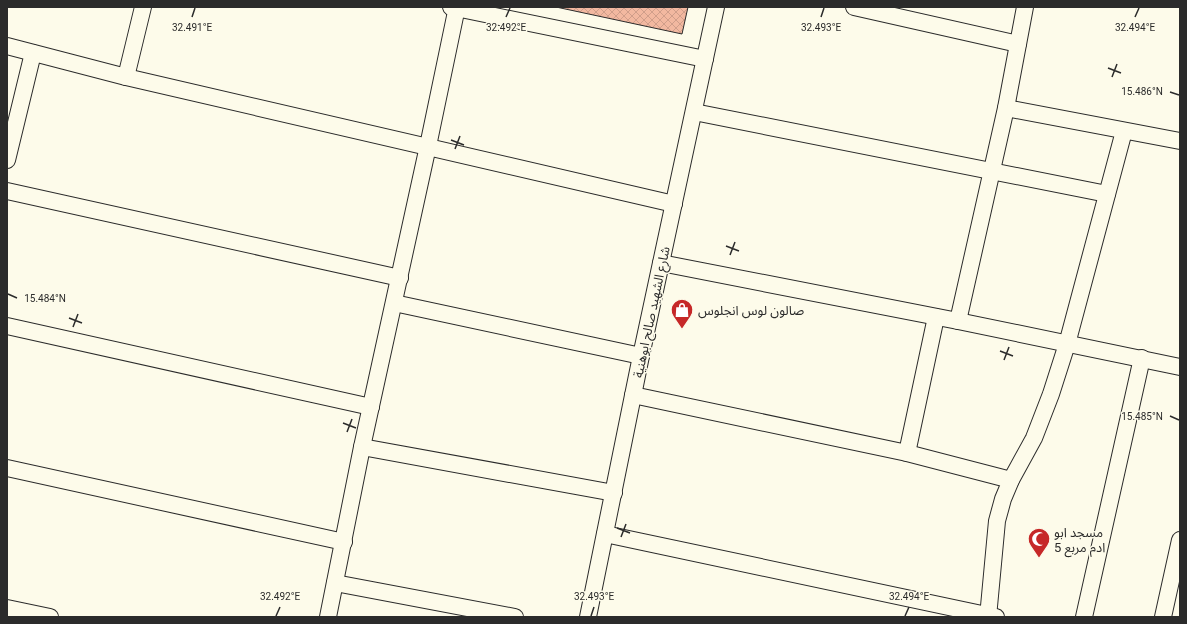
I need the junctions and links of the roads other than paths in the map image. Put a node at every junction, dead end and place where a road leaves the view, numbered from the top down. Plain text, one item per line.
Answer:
1 (143, 7) edge
2 (455, 7) edge
3 (716, 7) edge
4 (854, 7) edge
5 (1025, 7) edge
6 (1018, 44) junction
7 (7, 46) edge
8 (33, 53) junction
9 (705, 59) junction
10 (126, 77) junction
11 (1006, 108) junction
12 (694, 112) junction
13 (1124, 131) junction
14 (1179, 139) edge
15 (428, 146) junction
16 (7, 160) edge
17 (992, 171) junction
18 (7, 191) edge
19 (1107, 194) junction
20 (674, 204) junction
21 (661, 263) junction
22 (400, 278) junction
23 (394, 303) junction
24 (936, 317) junction
25 (958, 321) junction
26 (7, 326) edge
27 (1067, 344) junction
28 (641, 356) junction
29 (1142, 358) junction
30 (1180, 367) edge
31 (633, 395) junction
32 (372, 407) junction
33 (362, 447) junction
34 (907, 453) junction
35 (7, 468) edge
36 (1011, 480) junction
37 (614, 493) junction
38 (605, 534) junction
39 (1180, 540) edge
40 (344, 542) junction
41 (335, 583) junction
42 (7, 608) edge
43 (991, 616) edge
44 (50, 617) edge
45 (328, 617) edge
46 (515, 617) edge
47 (588, 617) edge
48 (1084, 617) edge
49 (1163, 617) edge

1 - 10 street
2 - 9 street
2 - 15 street
3 - 9 street, شارع الشهيد صالح ابوهنية
4 - 6 street
5 - 6 street
6 - 11 street
7 - 8 street
8 - 10 street
8 - 16 street
9 - 12 street, شارع الشهيد صالح ابوهنية
10 - 15 street
11 - 13 street
11 - 17 street
12 - 17 street
12 - 20 street, شارع الشهيد صالح ابوهنية
13 - 14 street
13 - 19 street
15 - 20 street
15 - 22 street
17 - 19 street
17 - 25 street
18 - 22 street
19 - 27 street
20 - 21 street, شارع الشهيد صالح ابوهنية
21 - 24 street
21 - 28 street, شارع الشهيد صالح ابوهنية
22 - 23 street
23 - 28 street
23 - 32 street
24 - 25 street
24 - 34 street
25 - 27 street
26 - 32 street
27 - 29 street
27 - 36 street
28 - 31 street, شارع الشهيد صالح ابوهنية
29 - 30 street
29 - 48 street
31 - 34 street
31 - 37 street, شارع الشهيد صالح ابوهنية
32 - 33 street
33 - 37 street
33 - 40 street
34 - 36 street
35 - 40 street
36 - 43 street
37 - 38 street, شارع الشهيد صالح ابوهنية
38 - 43 street
38 - 47 street, شارع الشهيد صالح ابوهنية
39 - 49 street
40 - 41 street
41 - 45 street
41 - 46 street
42 - 44 street

